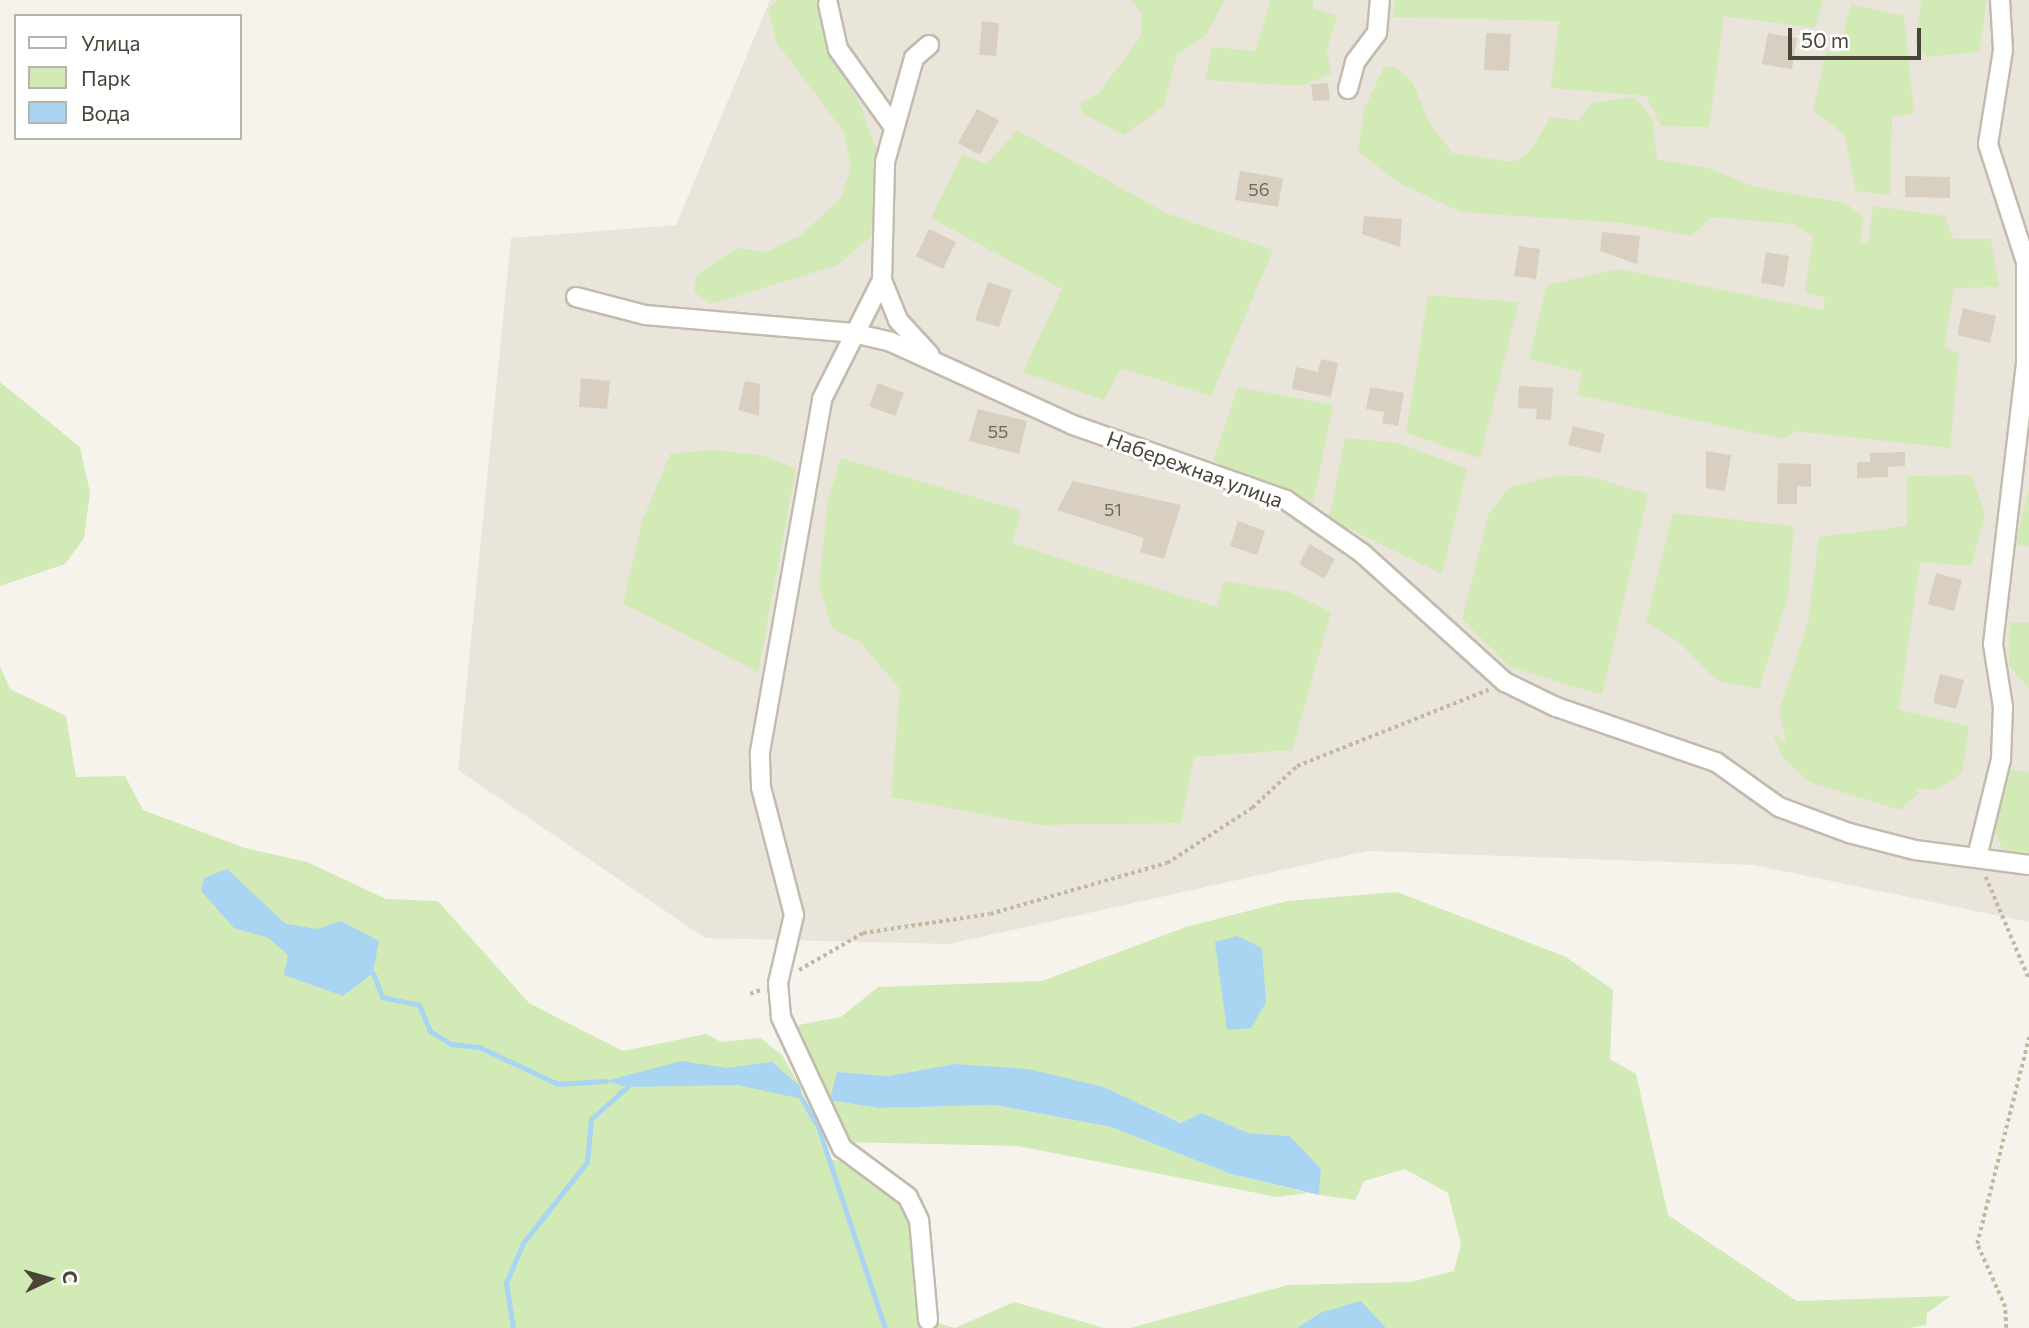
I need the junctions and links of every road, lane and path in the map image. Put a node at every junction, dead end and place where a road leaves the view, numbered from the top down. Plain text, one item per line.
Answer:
1 (1380, 0) edge
2 (2000, 0) edge
3 (828, 5) dead end
4 (929, 45) dead end
5 (1348, 89) dead end
6 (893, 127) junction
7 (882, 279) junction
8 (576, 297) dead end
9 (853, 333) junction
10 (938, 362) junction
11 (1505, 682) junction
12 (1977, 857) junction
13 (2029, 865) edge
14 (2029, 979) edge
15 (778, 983) junction
16 (750, 994) dead end
17 (2029, 1037) edge
18 (928, 1320) dead end
19 (2006, 1328) edge

1 - 5 street
2 - 12 street
3 - 6 street
4 - 6 street
6 - 7 street
7 - 9 street
7 - 10 street
8 - 9 street, Набережная улица
9 - 10 street, Набережная улица
9 - 15 street
10 - 11 street, Набережная улица
11 - 12 street, Набережная улица
11 - 15 path
12 - 13 street, Набережная улица
12 - 14 path
15 - 16 path
15 - 18 street
17 - 19 path

